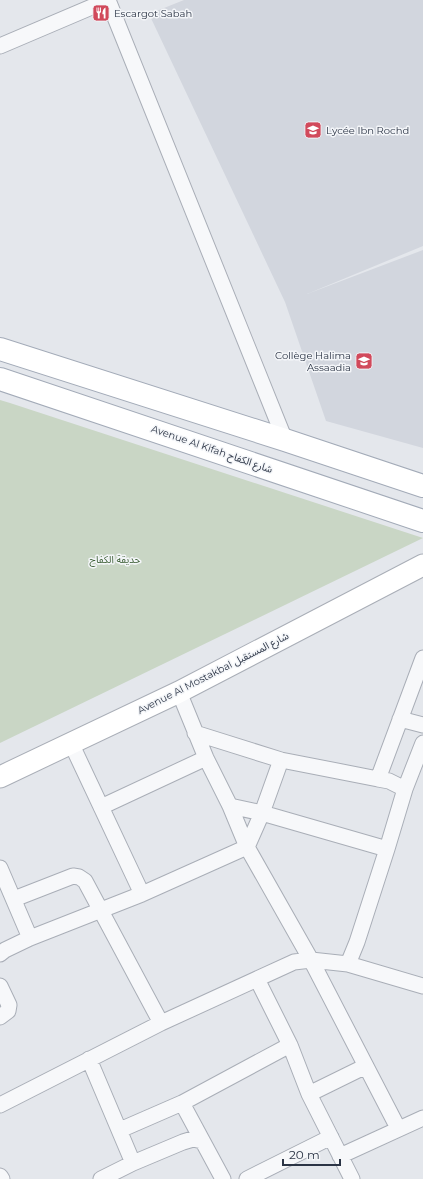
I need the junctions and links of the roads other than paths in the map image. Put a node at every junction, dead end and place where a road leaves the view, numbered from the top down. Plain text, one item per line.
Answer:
1 (108, 0) edge
2 (0, 46) edge
3 (0, 349) edge
4 (0, 379) edge
5 (285, 440) junction
6 (423, 486) edge
7 (423, 521) edge
8 (423, 565) edge
9 (423, 658) edge
10 (179, 692) junction
11 (400, 719) junction
12 (423, 725) edge
13 (195, 733) junction
14 (71, 743) junction
15 (423, 743) edge
16 (206, 758) junction
17 (281, 760) junction
18 (0, 777) edge
19 (378, 779) junction
20 (405, 789) junction
21 (230, 806) junction
22 (102, 807) junction
23 (262, 813) junction
24 (247, 847) junction
25 (387, 849) junction
26 (0, 868) edge
27 (142, 894) junction
28 (14, 899) junction
29 (100, 910) junction
30 (30, 938) junction
31 (0, 954) edge
32 (311, 960) junction
33 (348, 964) junction
34 (257, 979) junction
35 (0, 986) edge
36 (423, 986) edge
37 (0, 1017) edge
38 (161, 1023) junction
39 (290, 1045) junction
40 (89, 1059) junction
41 (366, 1066) junction
42 (309, 1094) junction
43 (182, 1103) junction
44 (0, 1105) edge
45 (423, 1118) edge
46 (398, 1128) junction
47 (120, 1130) junction
48 (330, 1137) junction
49 (202, 1141) junction
50 (340, 1156) junction
51 (133, 1163) junction
52 (0, 1176) edge
53 (2, 1179) edge
54 (101, 1179) edge
55 (223, 1179) edge
56 (247, 1179) edge
57 (352, 1179) edge

1 - 2 street
1 - 5 street
3 - 5 main road
4 - 7 main road, Avenue Al Kifah شارع الكفاح
5 - 6 main road
8 - 10 street, Avenue Al Mostakbal شارع المستقبل
9 - 11 street
10 - 13 street
10 - 14 street, Avenue Al Mostakbal شارع المستقبل
11 - 12 street
11 - 19 street
13 - 16 street
13 - 17 street
14 - 18 street, Avenue Al Mostakbal شارع المستقبل
14 - 22 street
15 - 20 street
16 - 21 street
16 - 22 street
17 - 19 street
17 - 23 street
19 - 20 street
20 - 25 street
21 - 23 street
21 - 24 street
22 - 27 street
23 - 24 street
23 - 25 street
24 - 27 street
24 - 32 street
25 - 33 street
26 - 28 street
27 - 29 street
28 - 29 street
28 - 30 street
29 - 30 street
29 - 38 street
30 - 31 street
32 - 33 street
32 - 34 street
32 - 41 street
33 - 36 street
34 - 38 street
34 - 39 street
35 - 37 street
38 - 40 street
39 - 42 street
39 - 43 street
40 - 44 street
40 - 47 street
41 - 42 street
41 - 46 street
42 - 48 street
43 - 47 street
43 - 49 street
45 - 46 street
46 - 50 street
47 - 51 street
48 - 50 street
48 - 56 street
49 - 51 street
49 - 55 street
50 - 57 street
51 - 54 street
52 - 53 street

